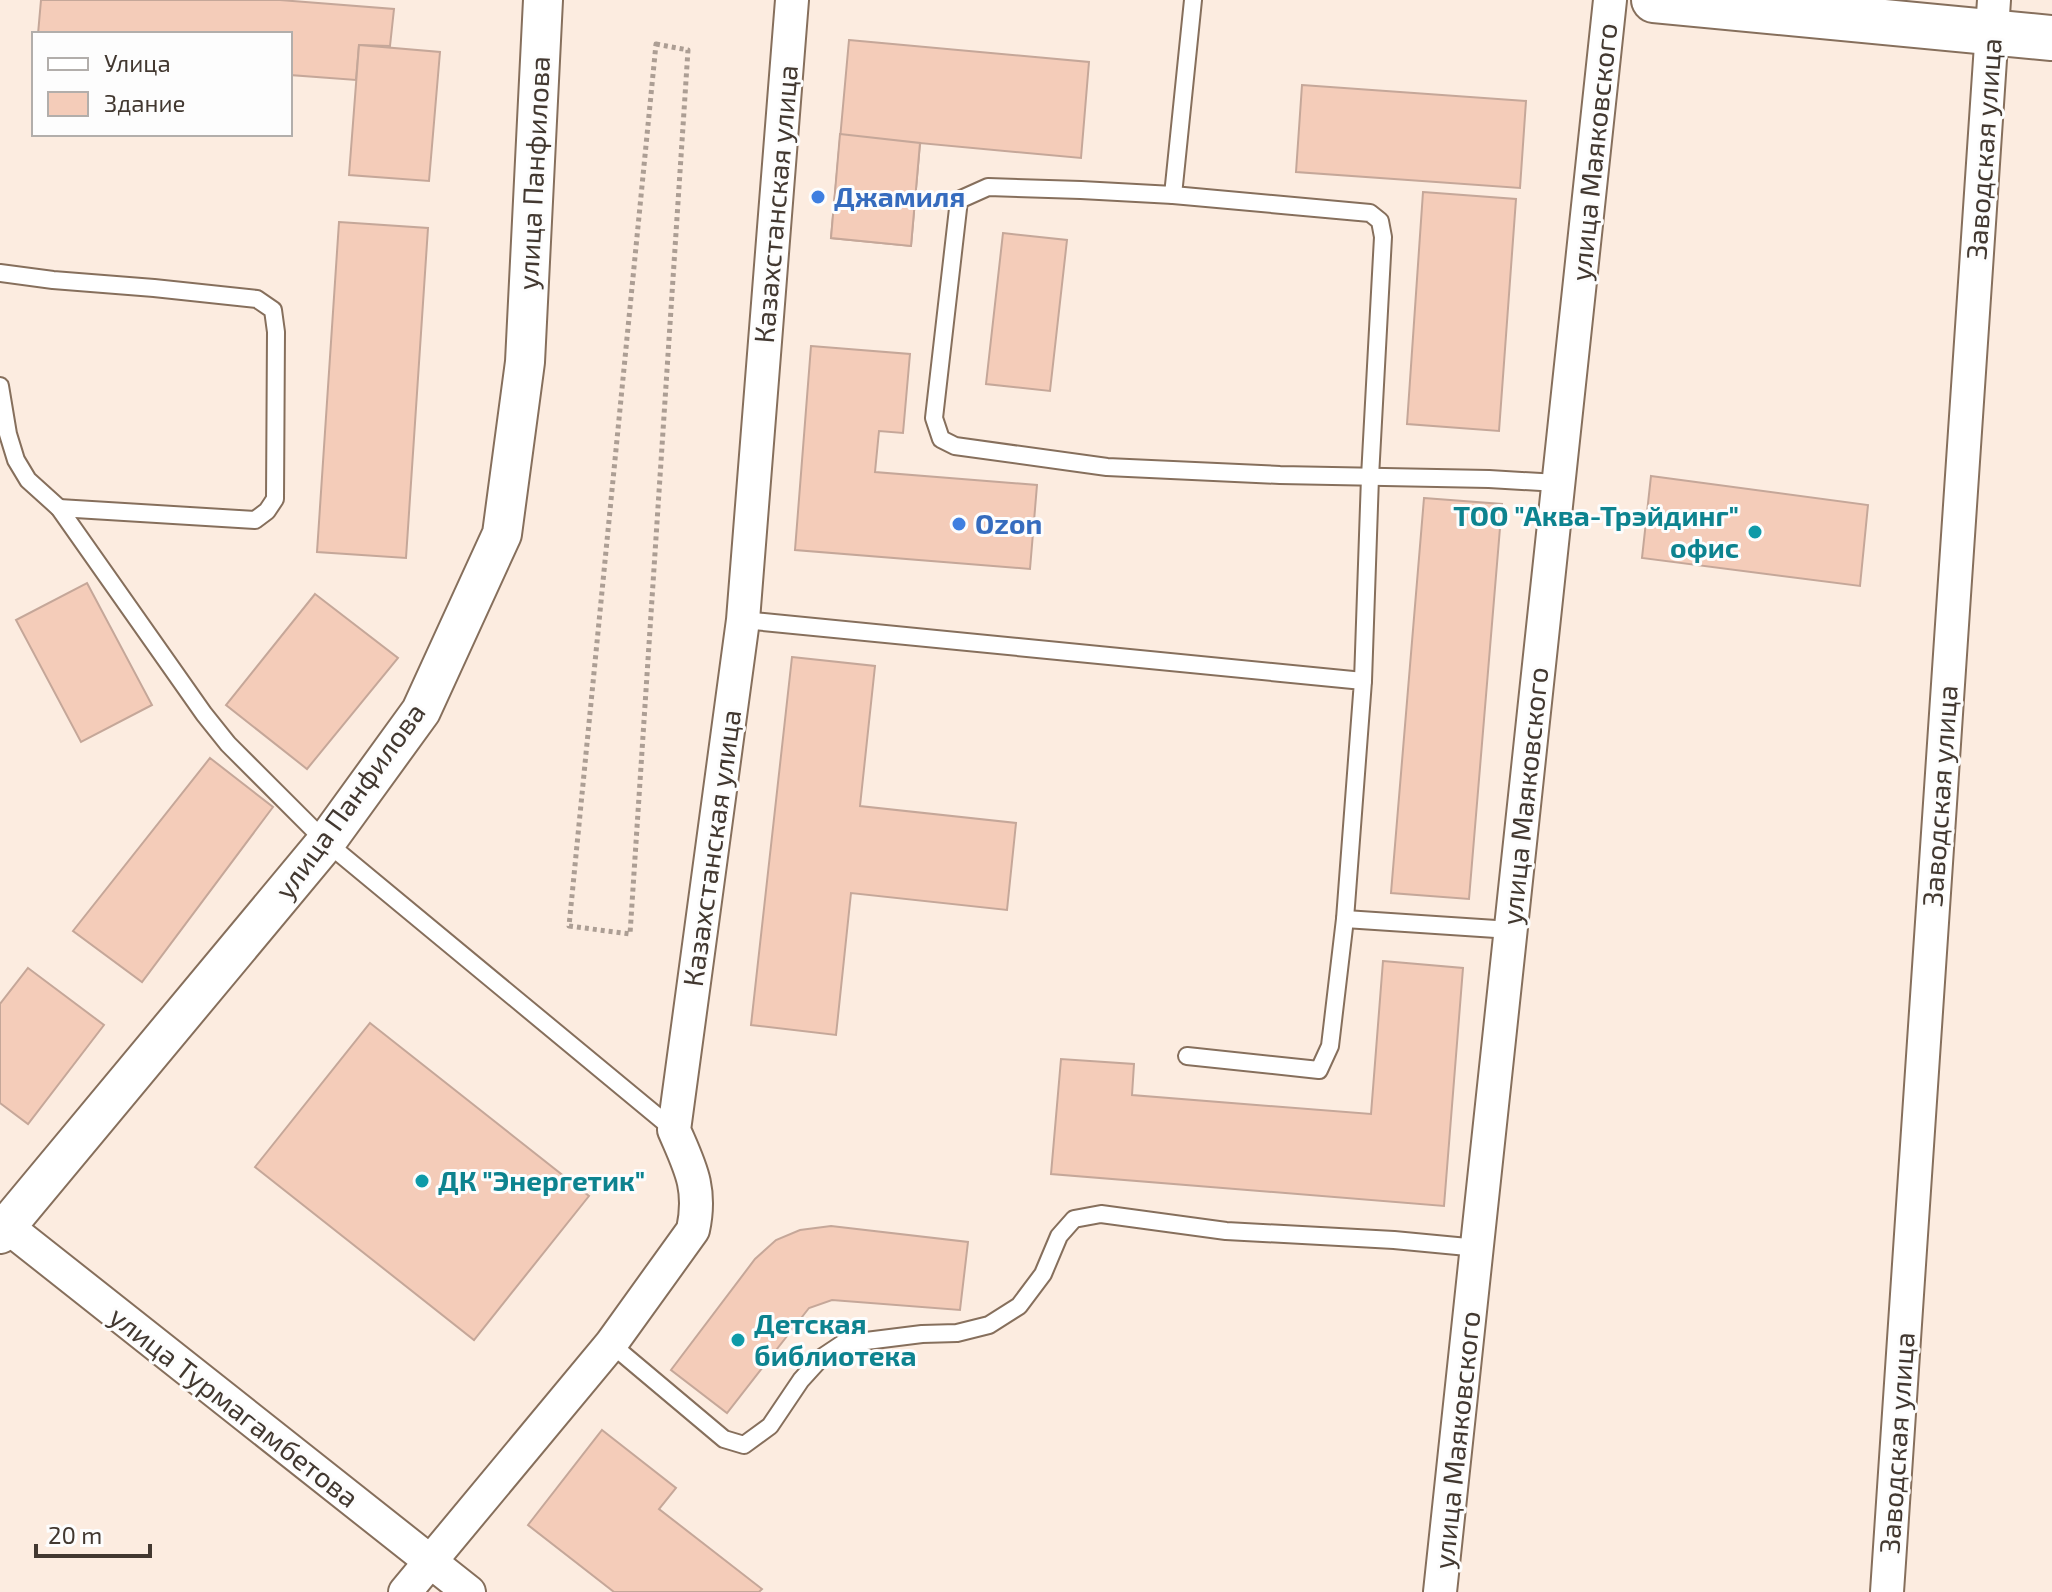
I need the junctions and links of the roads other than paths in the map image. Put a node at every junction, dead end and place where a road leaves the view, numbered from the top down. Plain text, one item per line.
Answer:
1 (543, 0) edge
2 (792, 0) edge
3 (1193, 0) edge
4 (1610, 0) edge
5 (1654, 0) edge
6 (1993, 17) edge
7 (2052, 38) edge
8 (1173, 195) junction
9 (0, 273) edge
10 (0, 386) edge
11 (1370, 477) junction
12 (1558, 483) junction
13 (59, 508) junction
14 (743, 620) junction
15 (1363, 681) junction
16 (326, 842) junction
17 (1345, 919) junction
18 (1511, 930) junction
19 (1187, 1056) dead end
20 (674, 1130) junction
21 (2, 1227) edge
22 (1478, 1248) junction
23 (611, 1344) junction
24 (429, 1561) junction
25 (405, 1592) edge
26 (469, 1592) edge
27 (1440, 1592) edge
28 (1887, 1592) edge

1 - 16 street, улица Панфилова
2 - 14 street, Казахстанская улица
3 - 8 lane
4 - 12 street, улица Маяковского
5 - 6 main road
6 - 7 main road
6 - 28 street, Заводская улица
8 - 11 lane
8 - 11 lane
9 - 13 lane
10 - 13 lane
11 - 12 lane
11 - 15 lane
12 - 18 street, улица Маяковского
13 - 16 lane
14 - 15 lane
14 - 20 street, Казахстанская улица
15 - 17 lane
16 - 20 lane
16 - 21 street, улица Панфилова
17 - 18 lane
17 - 19 lane
18 - 22 street, улица Маяковского
20 - 23 street
21 - 24 street, улица Турмагамбетова
22 - 23 lane
22 - 27 street, улица Маяковского
23 - 24 street
24 - 25 street
24 - 26 street, улица Турмагамбетова

